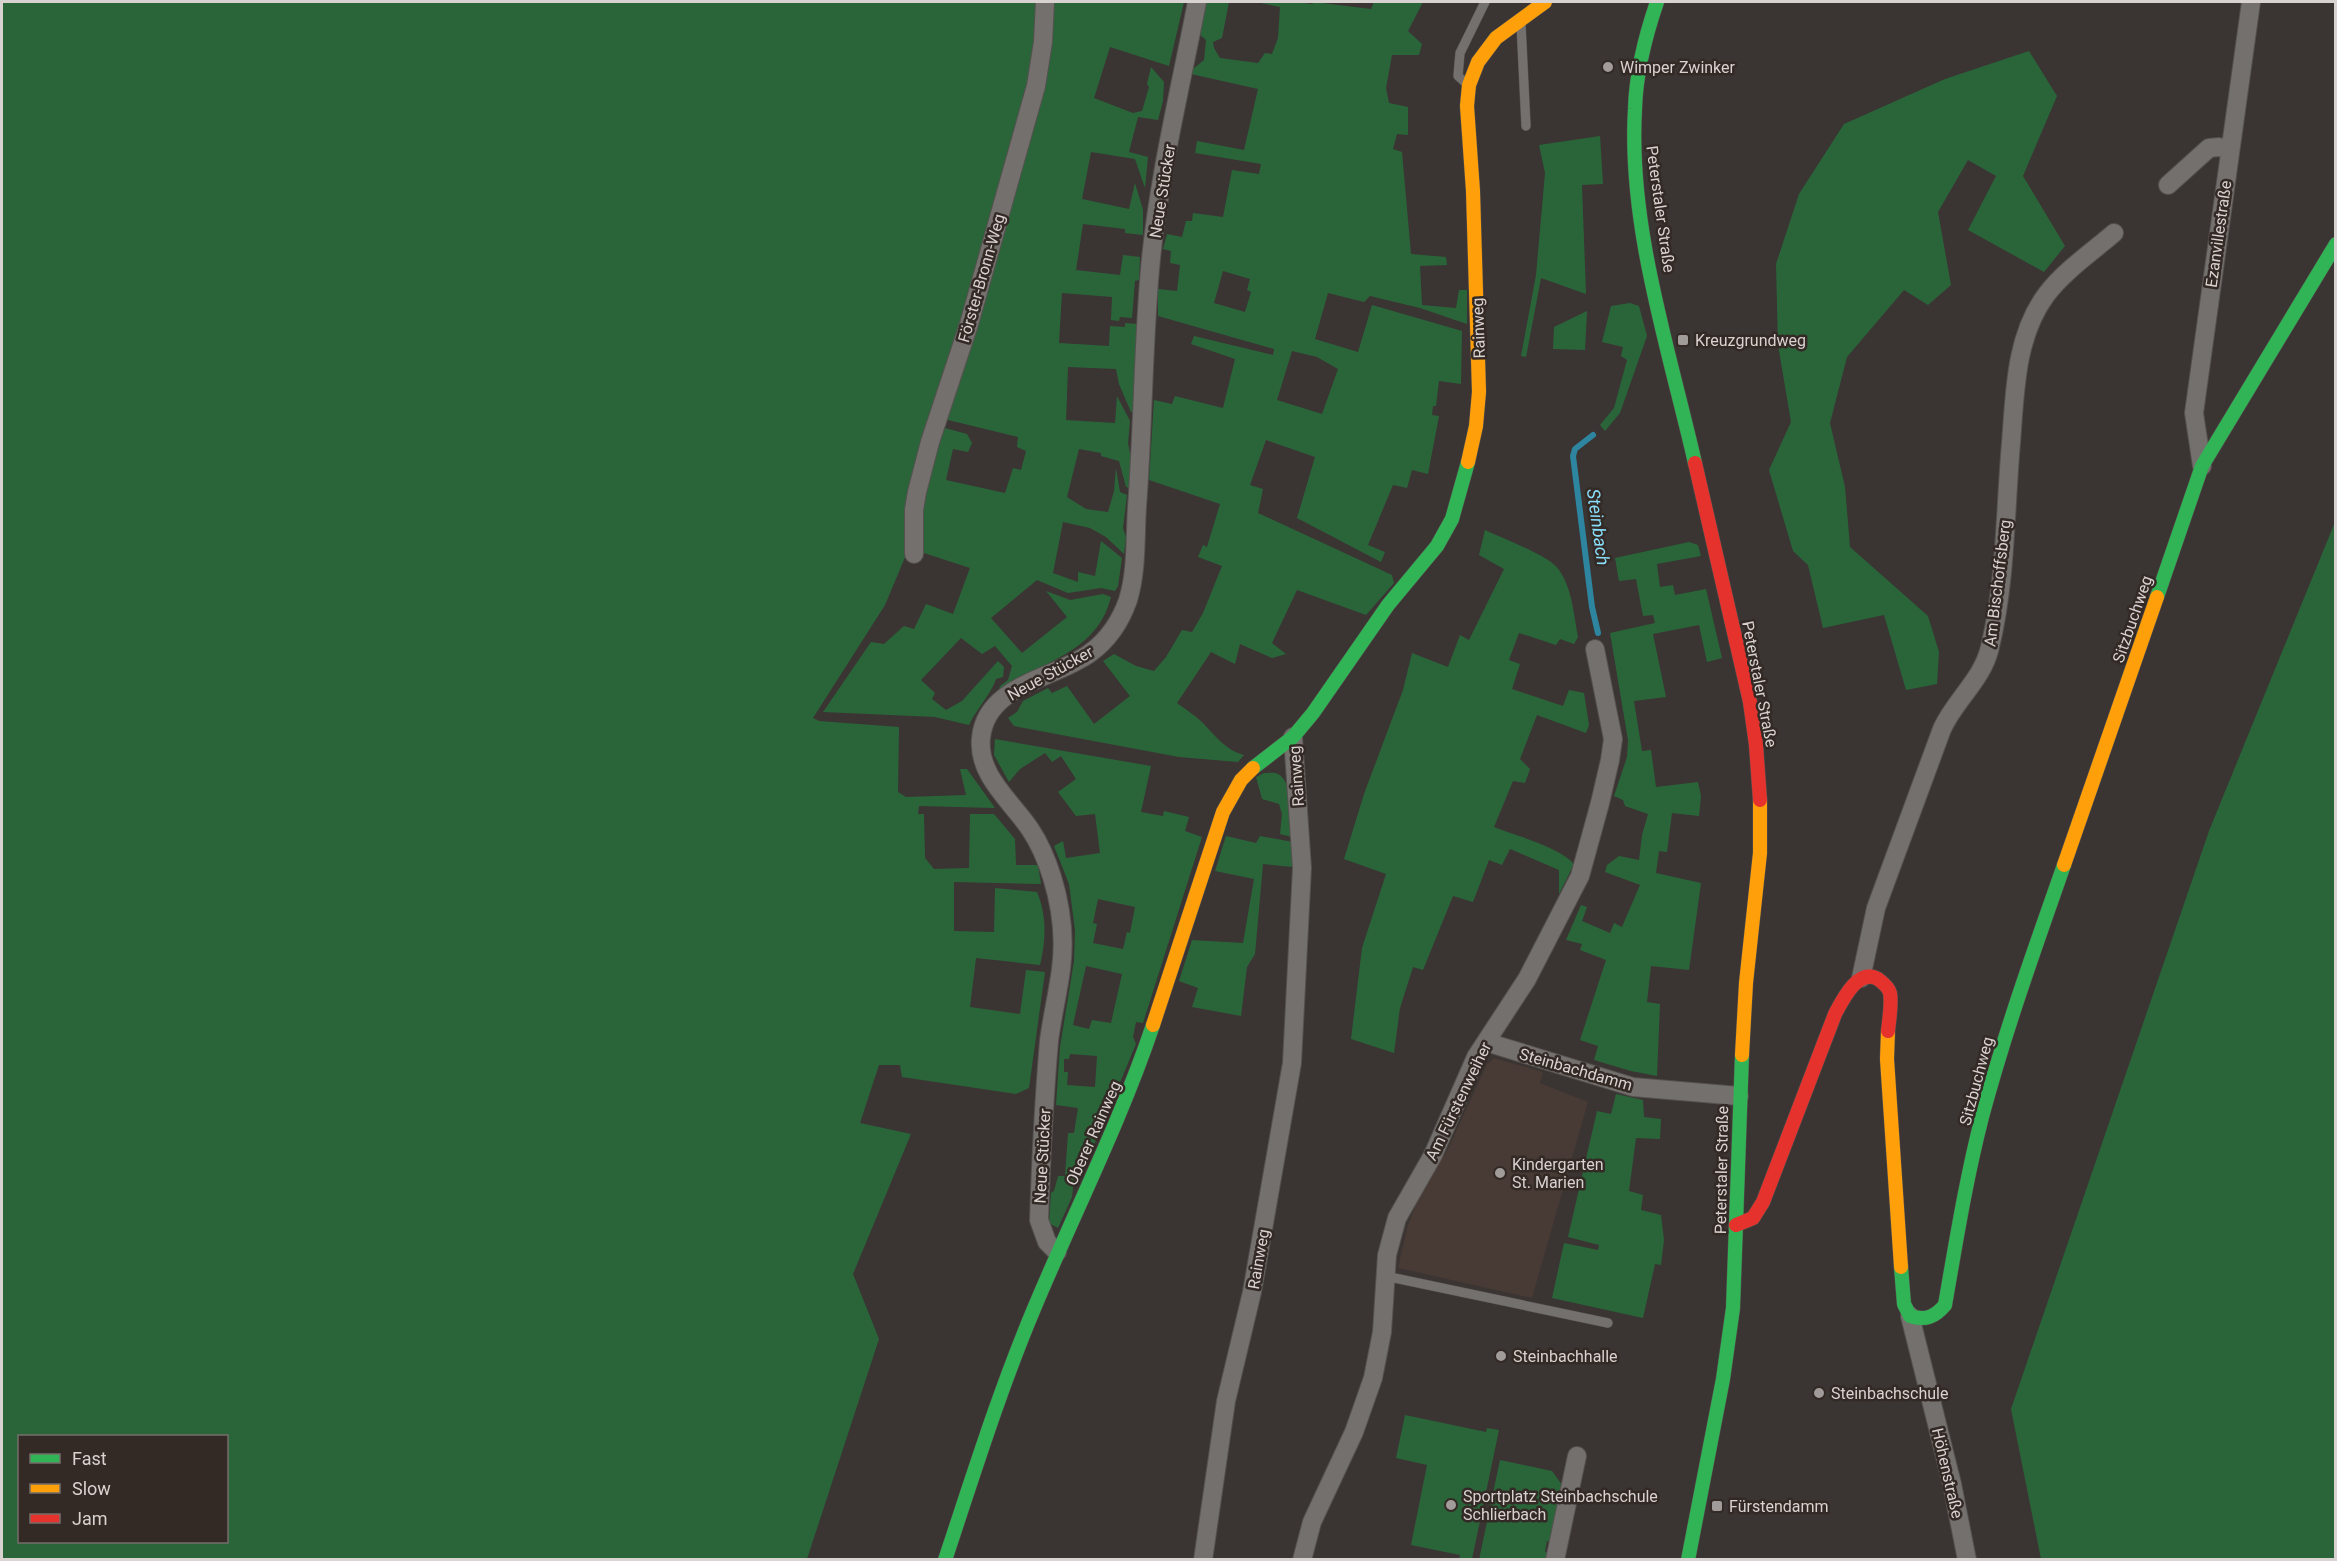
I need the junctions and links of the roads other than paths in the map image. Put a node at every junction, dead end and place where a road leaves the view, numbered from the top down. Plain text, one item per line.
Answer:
1 (1045, 2) edge
2 (1197, 2) edge
3 (1485, 2) edge
4 (1545, 2) edge
5 (1657, 2) edge
6 (2251, 2) edge
7 (1521, 19) junction
8 (1469, 85) junction
9 (1526, 126) dead end
10 (2230, 149) junction
11 (2168, 185) dead end
12 (2114, 233) dead end
13 (2336, 244) edge
14 (2202, 466) junction
15 (914, 554) dead end
16 (1595, 648) dead end
17 (1293, 737) junction
18 (1861, 978) junction
19 (1486, 1042) junction
20 (1739, 1096) junction
21 (1736, 1225) junction
22 (1058, 1252) junction
23 (1385, 1276) junction
24 (1910, 1316) junction
25 (1608, 1323) dead end
26 (1577, 1456) dead end
27 (945, 1560) edge
28 (1203, 1560) edge
29 (1302, 1560) edge
30 (1555, 1560) edge
31 (1688, 1560) edge
32 (1967, 1560) edge

1 - 15 street, Förster-Bronn-Weg
2 - 22 street, Neue Stücker
3 - 8 lane
4 - 7 street, Rainweg
5 - 20 street, Peterstaler Straße
6 - 10 street, Ezanvillestraße
7 - 8 street, Rainweg
7 - 9 lane
8 - 17 street, Rainweg
10 - 11 street
10 - 14 street, Ezanvillestraße
12 - 18 street, Am Bischoffsberg
13 - 14 street, Sitzbuchweg
14 - 24 street, Sitzbuchweg
16 - 19 street, Am Fürstenweiher
17 - 22 street, Oberer Rainweg
17 - 28 street, Rainweg
18 - 21 street
18 - 24 street
19 - 20 street, Steinbachdamm
19 - 23 street, Am Fürstenweiher
20 - 21 street, Peterstaler Straße
21 - 31 street, Peterstaler Straße
22 - 27 street, Oberer Rainweg
23 - 25 lane
23 - 29 street, Am Fürstenweiher
24 - 32 street, Höhenstraße
26 - 30 street

